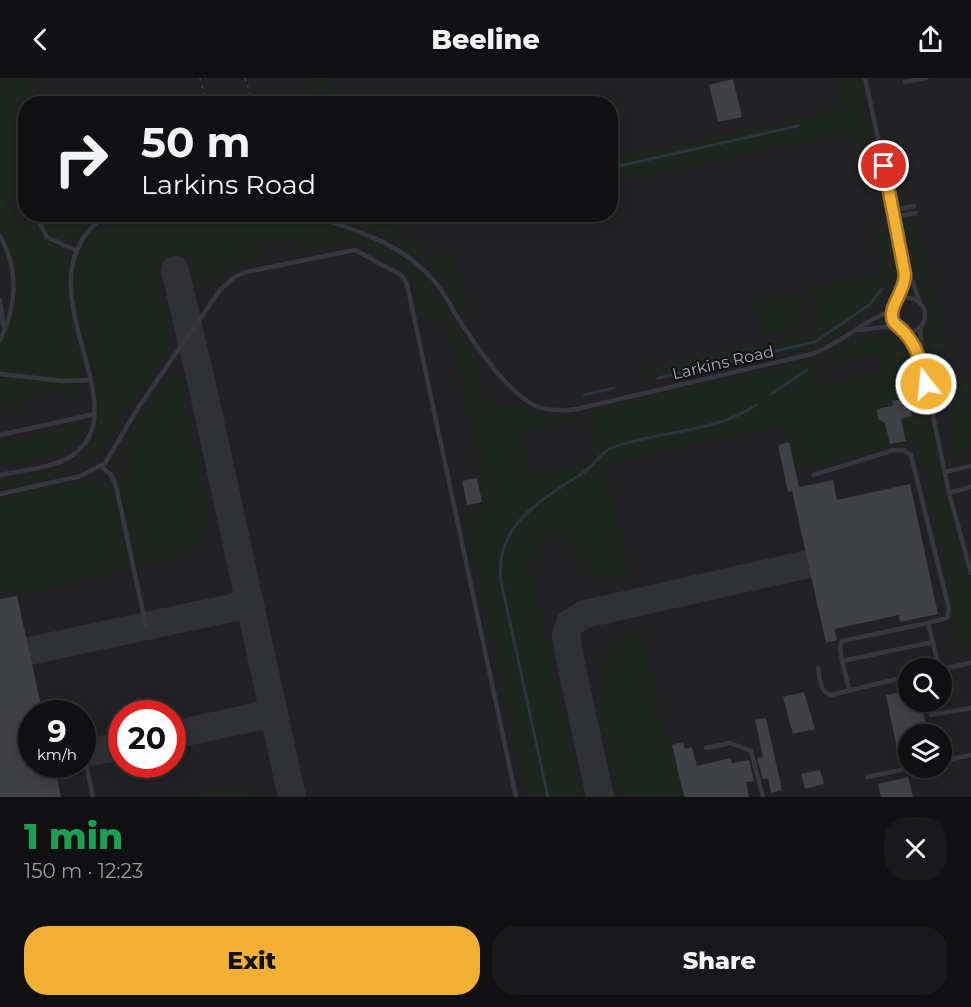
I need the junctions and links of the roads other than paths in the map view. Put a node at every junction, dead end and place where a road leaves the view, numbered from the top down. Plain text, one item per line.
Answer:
1 (865, 78) edge
2 (926, 78) edge
3 (905, 82) dead end
4 (914, 206) dead end
5 (893, 210) junction
6 (916, 213) dead end
7 (895, 217) junction
8 (40, 222) edge
9 (99, 222) edge
10 (330, 222) edge
11 (0, 236) edge
12 (75, 250) junction
13 (904, 258) junction
14 (0, 300) edge
15 (898, 302) junction
16 (921, 304) junction
17 (892, 311) junction
18 (920, 326) junction
19 (6, 328) junction
20 (856, 331) junction
21 (903, 331) junction
22 (0, 340) edge
23 (922, 363) junction
24 (0, 374) edge
25 (90, 380) junction
26 (95, 414) junction
27 (0, 435) edge
28 (101, 466) junction
29 (971, 466) edge
30 (945, 471) junction
31 (0, 475) edge
32 (813, 475) dead end
33 (971, 487) edge
34 (949, 493) junction
35 (0, 494) edge
36 (971, 573) edge
37 (928, 622) junction
38 (146, 627) dead end
39 (933, 642) junction
40 (937, 658) edge
41 (842, 661) junction
42 (971, 663) edge
43 (952, 667) edge
44 (818, 668) dead end
45 (898, 678) edge
46 (849, 689) junction
47 (971, 708) edge
48 (931, 716) dead end
49 (706, 748) dead end
50 (971, 755) edge
51 (952, 759) edge
52 (898, 771) edge
53 (867, 777) dead end
54 (89, 778) edge
55 (93, 797) edge
56 (516, 797) edge
57 (763, 797) edge

1 - 5 lane
2 - 3 lane
4 - 5 lane
5 - 7 lane
6 - 7 lane
7 - 13 lane
8 - 12 lane
9 - 12 lane
10 - 20 lane, Larkins Road
11 - 19 lane
12 - 25 lane
13 - 15 lane
13 - 16 lane
14 - 19 lane
15 - 16 lane
15 - 17 lane
16 - 18 lane
17 - 20 lane, Larkins Road
17 - 21 lane
18 - 21 lane
18 - 23 lane
19 - 22 lane
20 - 21 lane
21 - 23 lane
23 - 30 lane
24 - 25 lane
25 - 26 lane
26 - 27 lane
26 - 31 lane
28 - 35 lane
28 - 38 lane
28 - 56 lane
29 - 30 lane
30 - 34 lane
32 - 37 lane
33 - 34 lane
34 - 36 lane
37 - 39 lane
37 - 41 lane
39 - 40 lane
39 - 41 lane
41 - 46 lane
42 - 43 lane
44 - 46 lane
45 - 46 lane
47 - 48 lane
49 - 57 lane
50 - 51 lane
52 - 53 lane
54 - 55 lane

